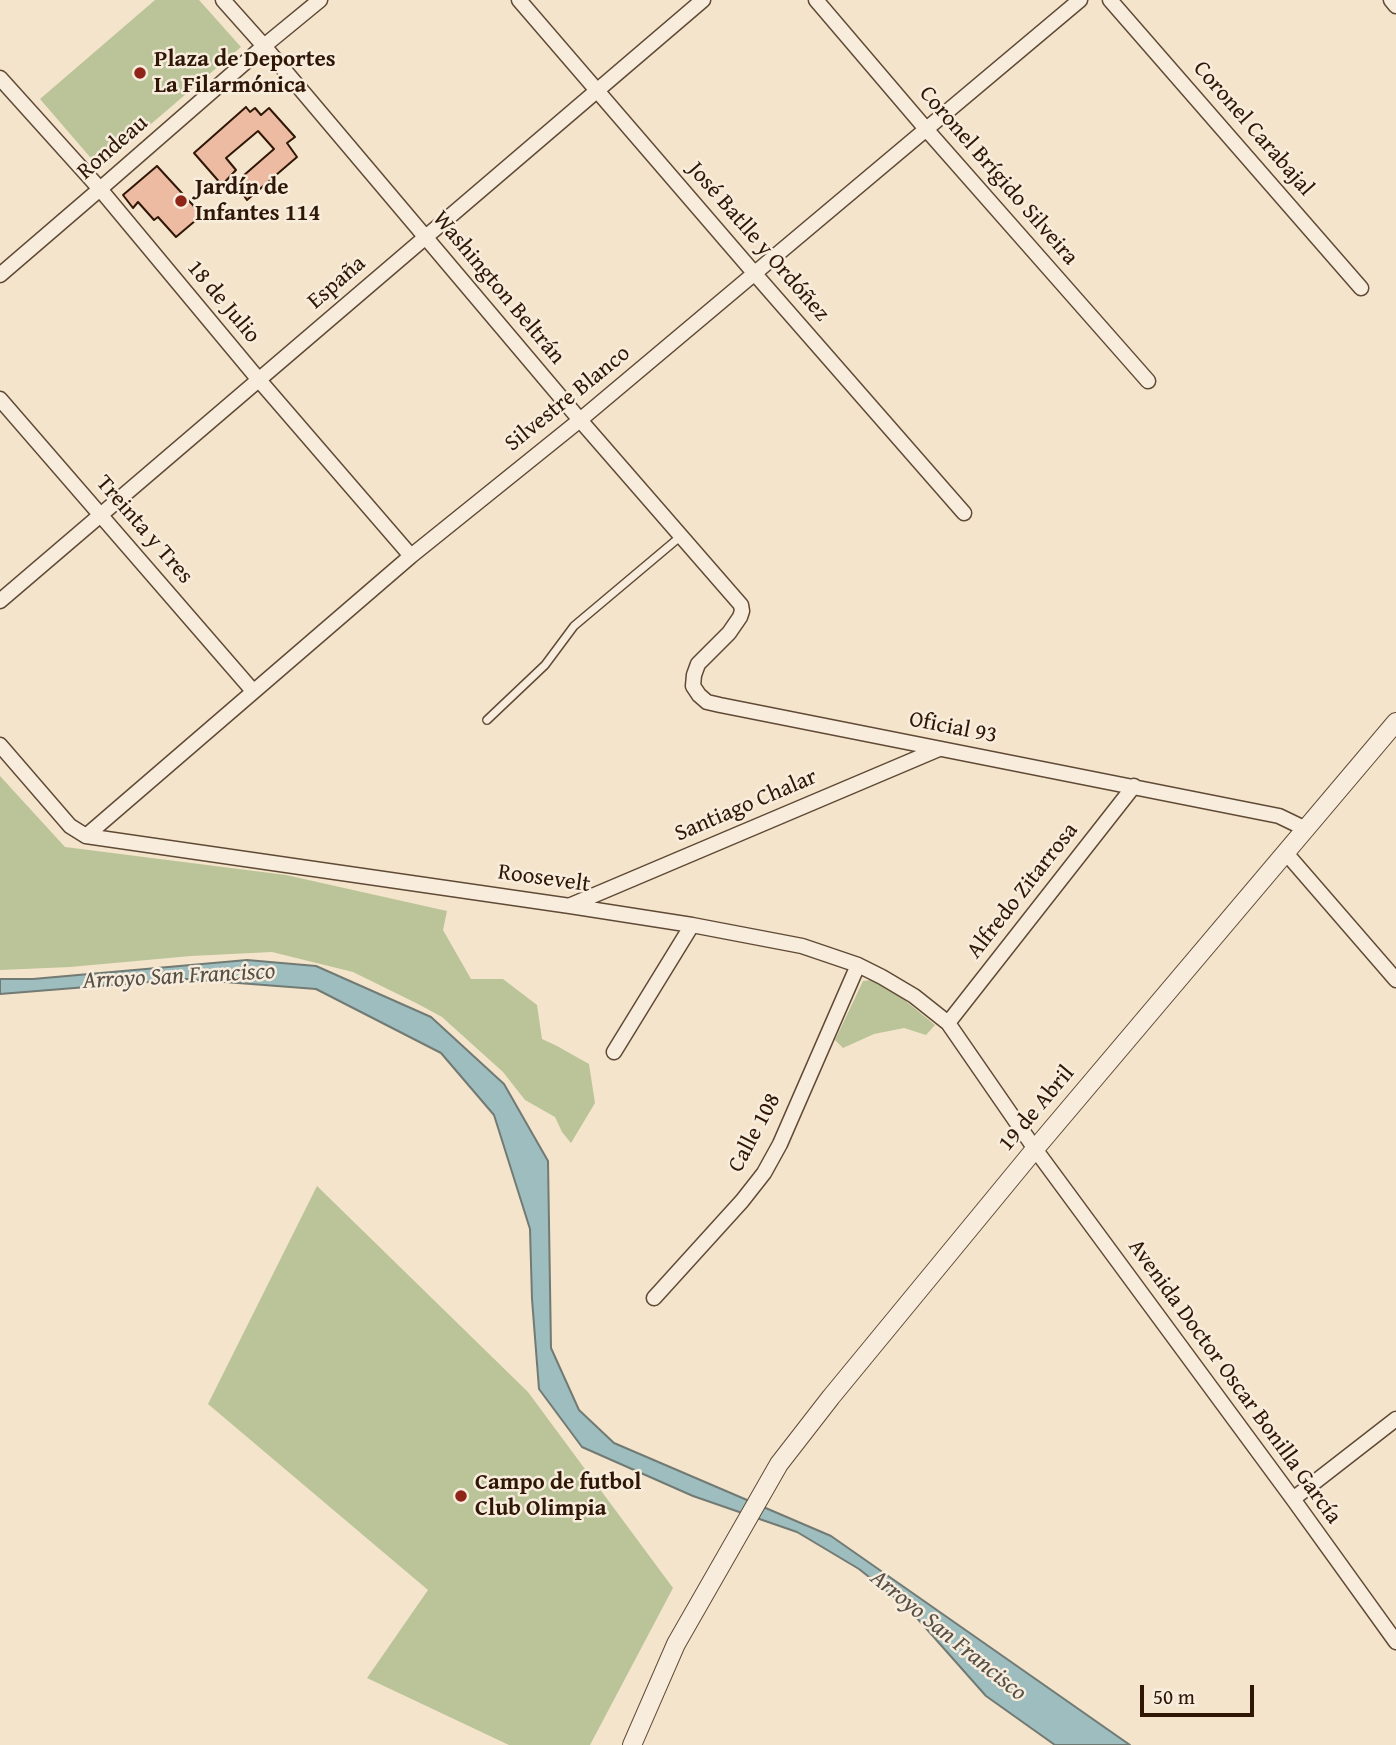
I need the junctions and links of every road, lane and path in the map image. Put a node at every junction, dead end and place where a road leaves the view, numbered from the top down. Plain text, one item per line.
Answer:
1 (223, 0) edge
2 (320, 0) edge
3 (519, 0) edge
4 (703, 0) edge
5 (816, 0) edge
6 (1080, 0) edge
7 (1110, 0) edge
8 (1391, 0) edge
9 (1396, 6) edge
10 (264, 46) junction
11 (0, 78) edge
12 (597, 90) junction
13 (926, 129) junction
14 (100, 189) junction
15 (425, 237) junction
16 (755, 274) junction
17 (0, 275) edge
18 (1361, 288) dead end
19 (259, 380) junction
20 (1148, 382) dead end
21 (0, 399) edge
22 (580, 420) junction
23 (964, 513) dead end
24 (100, 514) junction
25 (681, 536) junction
26 (411, 556) junction
27 (0, 601) edge
28 (741, 605) joint
29 (253, 691) junction
30 (487, 720) dead end
31 (1396, 722) edge
32 (0, 745) edge
33 (940, 748) junction
34 (1134, 786) junction
35 (1306, 829) junction
36 (86, 836) junction
37 (1286, 853) junction
38 (570, 906) junction
39 (692, 925) junction
40 (858, 965) junction
41 (1396, 980) edge
42 (948, 1023) junction
43 (614, 1052) dead end
44 (1035, 1149) junction
45 (654, 1298) dead end
46 (1396, 1419) edge
47 (1293, 1499) junction
48 (1396, 1642) edge
49 (632, 1745) edge

1 - 10 street, Washington Beltrán
2 - 10 street, Rondeau
3 - 12 street, José Batlle y Ordóñez
4 - 12 street, España
5 - 13 street, Coronel Brígido Silveira
6 - 13 street, Silvestre Blanco
7 - 18 street, Coronel Carabajal
8 - 9 street
10 - 14 street, Rondeau
10 - 15 street, Washington Beltrán
11 - 14 street, 18 de Julio
12 - 15 street, España
12 - 16 street, José Batlle y Ordóñez
13 - 16 street, Silvestre Blanco
13 - 20 street, Coronel Brígido Silveira
14 - 17 street, Rondeau
14 - 19 street, 18 de Julio
15 - 19 street, España
15 - 22 street, Washington Beltrán
16 - 22 street, Silvestre Blanco
16 - 23 street, José Batlle y Ordóñez
19 - 24 street, España
19 - 26 street, 18 de Julio
21 - 24 street, Treinta y Tres
22 - 25 street, Washington Beltrán
22 - 26 street, Silvestre Blanco
24 - 27 street, España
24 - 29 street, Treinta y Tres
25 - 28 street, Washington Beltrán
25 - 30 lane
26 - 29 street, Silvestre Blanco
28 - 33 street, Oficial 93
29 - 36 street, Silvestre Blanco
31 - 35 street, 19 de Abril
32 - 36 street
33 - 34 street, Oficial 93
33 - 38 street, Santiago Chalar
34 - 35 street, Oficial 93
34 - 42 street, Alfredo Zitarrosa
35 - 37 street, 19 de Abril
36 - 38 street, Roosevelt
37 - 41 street
37 - 44 street, 19 de Abril
38 - 39 street, Roosevelt
39 - 40 street, Roosevelt
39 - 43 street
40 - 42 street, Roosevelt
40 - 45 street, Calle 108
42 - 44 street, Roosevelt
44 - 47 street, Avenida Doctor Oscar Bonilla García
44 - 49 street, 19 de Abril
46 - 47 street
47 - 48 street, Avenida Doctor Oscar Bonilla García

